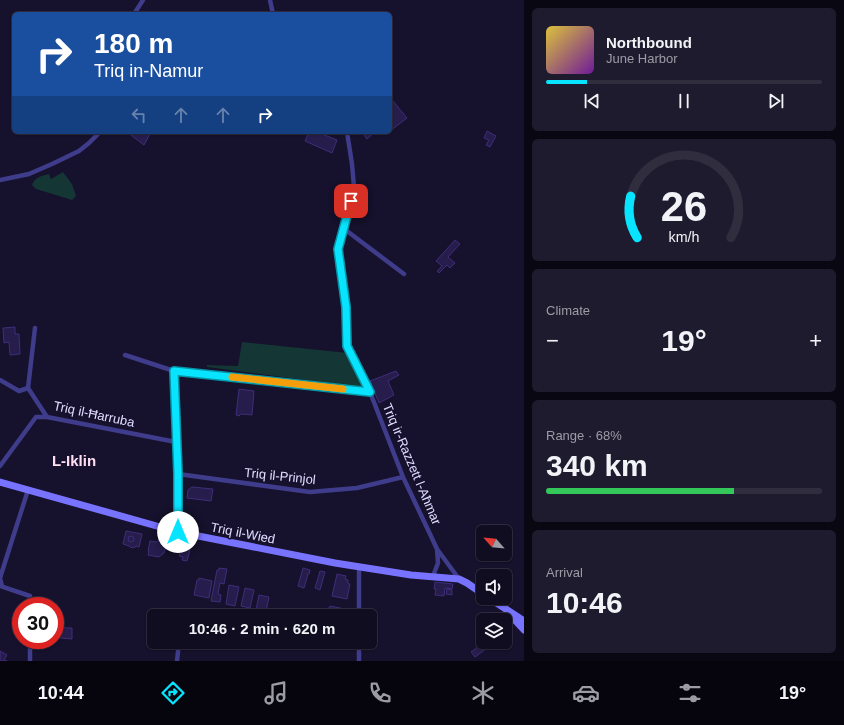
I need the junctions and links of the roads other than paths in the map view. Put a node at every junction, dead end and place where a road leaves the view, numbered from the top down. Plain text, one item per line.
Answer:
1 (143, 0) edge
2 (270, 0) edge
3 (135, 12) edge
4 (273, 12) edge
5 (98, 134) edge
6 (346, 134) edge
7 (0, 180) edge
8 (344, 228) junction
9 (404, 274) dead end
10 (35, 328) dead end
11 (125, 355) dead end
12 (174, 371) junction
13 (0, 380) edge
14 (28, 388) junction
15 (370, 392) junction
16 (47, 417) junction
17 (176, 442) junction
18 (0, 466) edge
19 (178, 474) junction
20 (403, 477) junction
21 (0, 482) edge
22 (28, 490) junction
23 (178, 532) junction
24 (437, 550) junction
25 (359, 567) junction
26 (433, 576) junction
27 (459, 579) junction
28 (1, 586) edge
29 (476, 589) edge
30 (30, 597) edge
31 (499, 605) edge
32 (359, 609) edge
33 (508, 611) junction
34 (524, 621) edge
35 (524, 630) edge
36 (30, 649) edge
37 (178, 649) edge
38 (359, 649) edge
39 (358, 660) edge
40 (30, 661) edge
41 (177, 661) edge

1 - 3 street
2 - 4 street
5 - 7 street
6 - 8 street, Triq ir-Razzett l-Aħmar
8 - 9 street
8 - 15 street, Triq ir-Razzett l-Aħmar
10 - 14 street
11 - 12 street
12 - 15 street
12 - 17 street
13 - 14 street
14 - 16 street, Triq il-Ħarruba
15 - 20 street, Triq ir-Razzett l-Aħmar
16 - 17 street, Triq il-Ħarruba
16 - 18 street
17 - 19 street
19 - 20 street, Triq il-Prinjol
19 - 23 street
20 - 24 street, Triq ir-Razzett l-Aħmar
21 - 22 street, Triq il-Wied
22 - 23 street, Triq il-Wied
22 - 28 street
23 - 25 street, Triq il-Wied
24 - 26 street, Triq ir-Razzett l-Aħmar
24 - 27 street, Triq ir-Razzett l-Aħmar
25 - 26 street, Triq il-Wied
25 - 32 street
26 - 27 street, Triq il-Wied
27 - 29 street, Triq il-Wied
28 - 30 street
31 - 33 street
33 - 34 street
33 - 35 street
36 - 40 street
37 - 41 street
38 - 39 street

